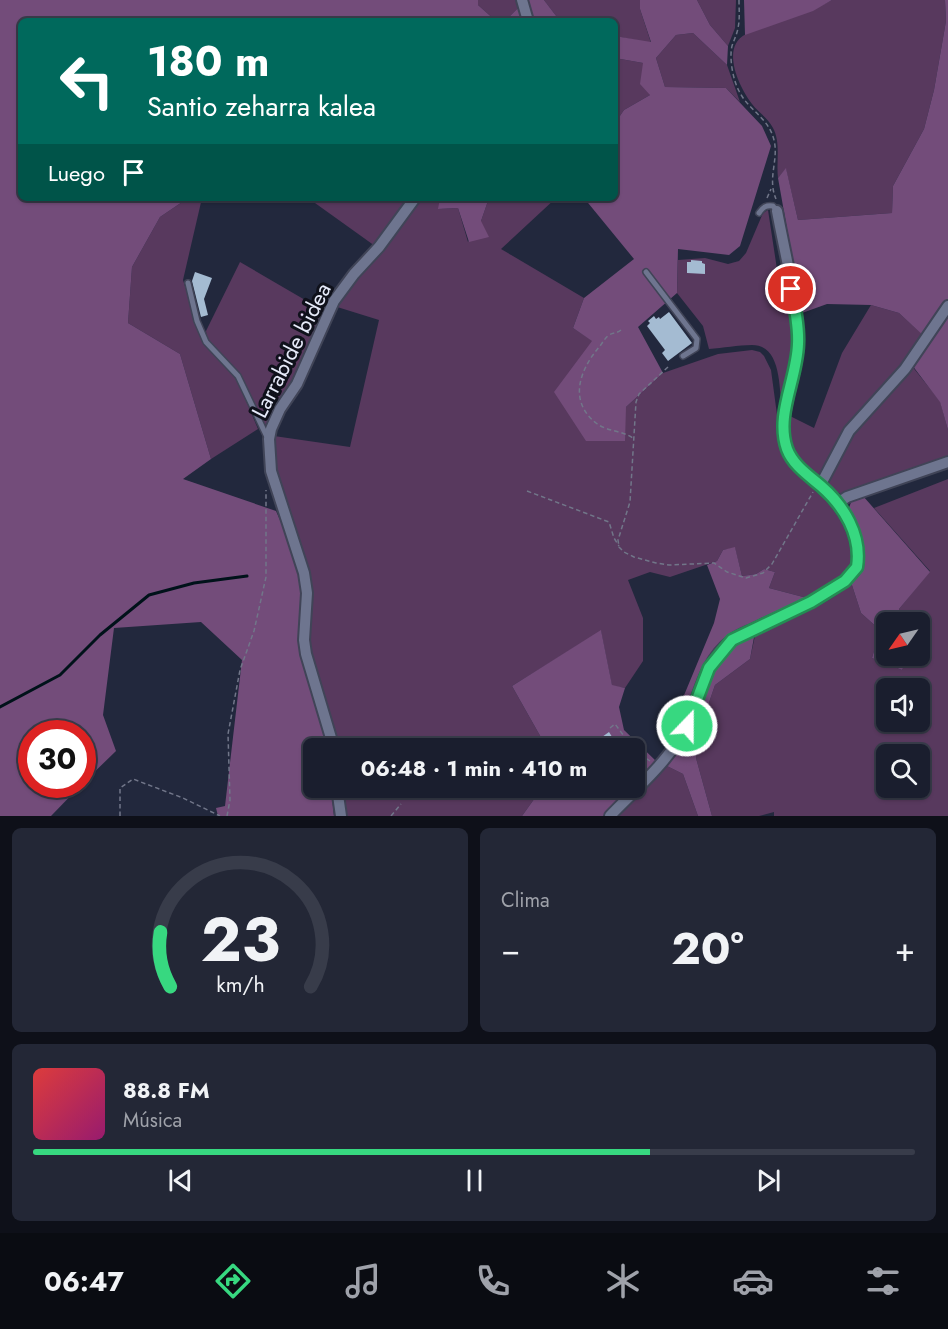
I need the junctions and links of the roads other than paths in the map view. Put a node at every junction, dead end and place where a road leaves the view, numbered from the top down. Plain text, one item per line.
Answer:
1 (522, 0) edge
2 (527, 18) edge
3 (413, 201) edge
4 (761, 210) road end
5 (777, 211) joint
6 (646, 272) dead end
7 (188, 283) dead end
8 (948, 306) edge
9 (683, 356) dead end
10 (269, 439) junction
11 (948, 462) edge
12 (820, 486) junction
13 (838, 503) junction
14 (331, 738) edge
15 (338, 798) edge
16 (341, 816) edge
17 (610, 816) edge

1 - 2 street
3 - 10 street, Larrabide bidea
4 - 5 lane
5 - 12 street
6 - 9 lane
7 - 10 lane
8 - 12 street
10 - 14 street, Larrabide bidea
11 - 13 street
12 - 13 street
13 - 17 street
15 - 16 street

